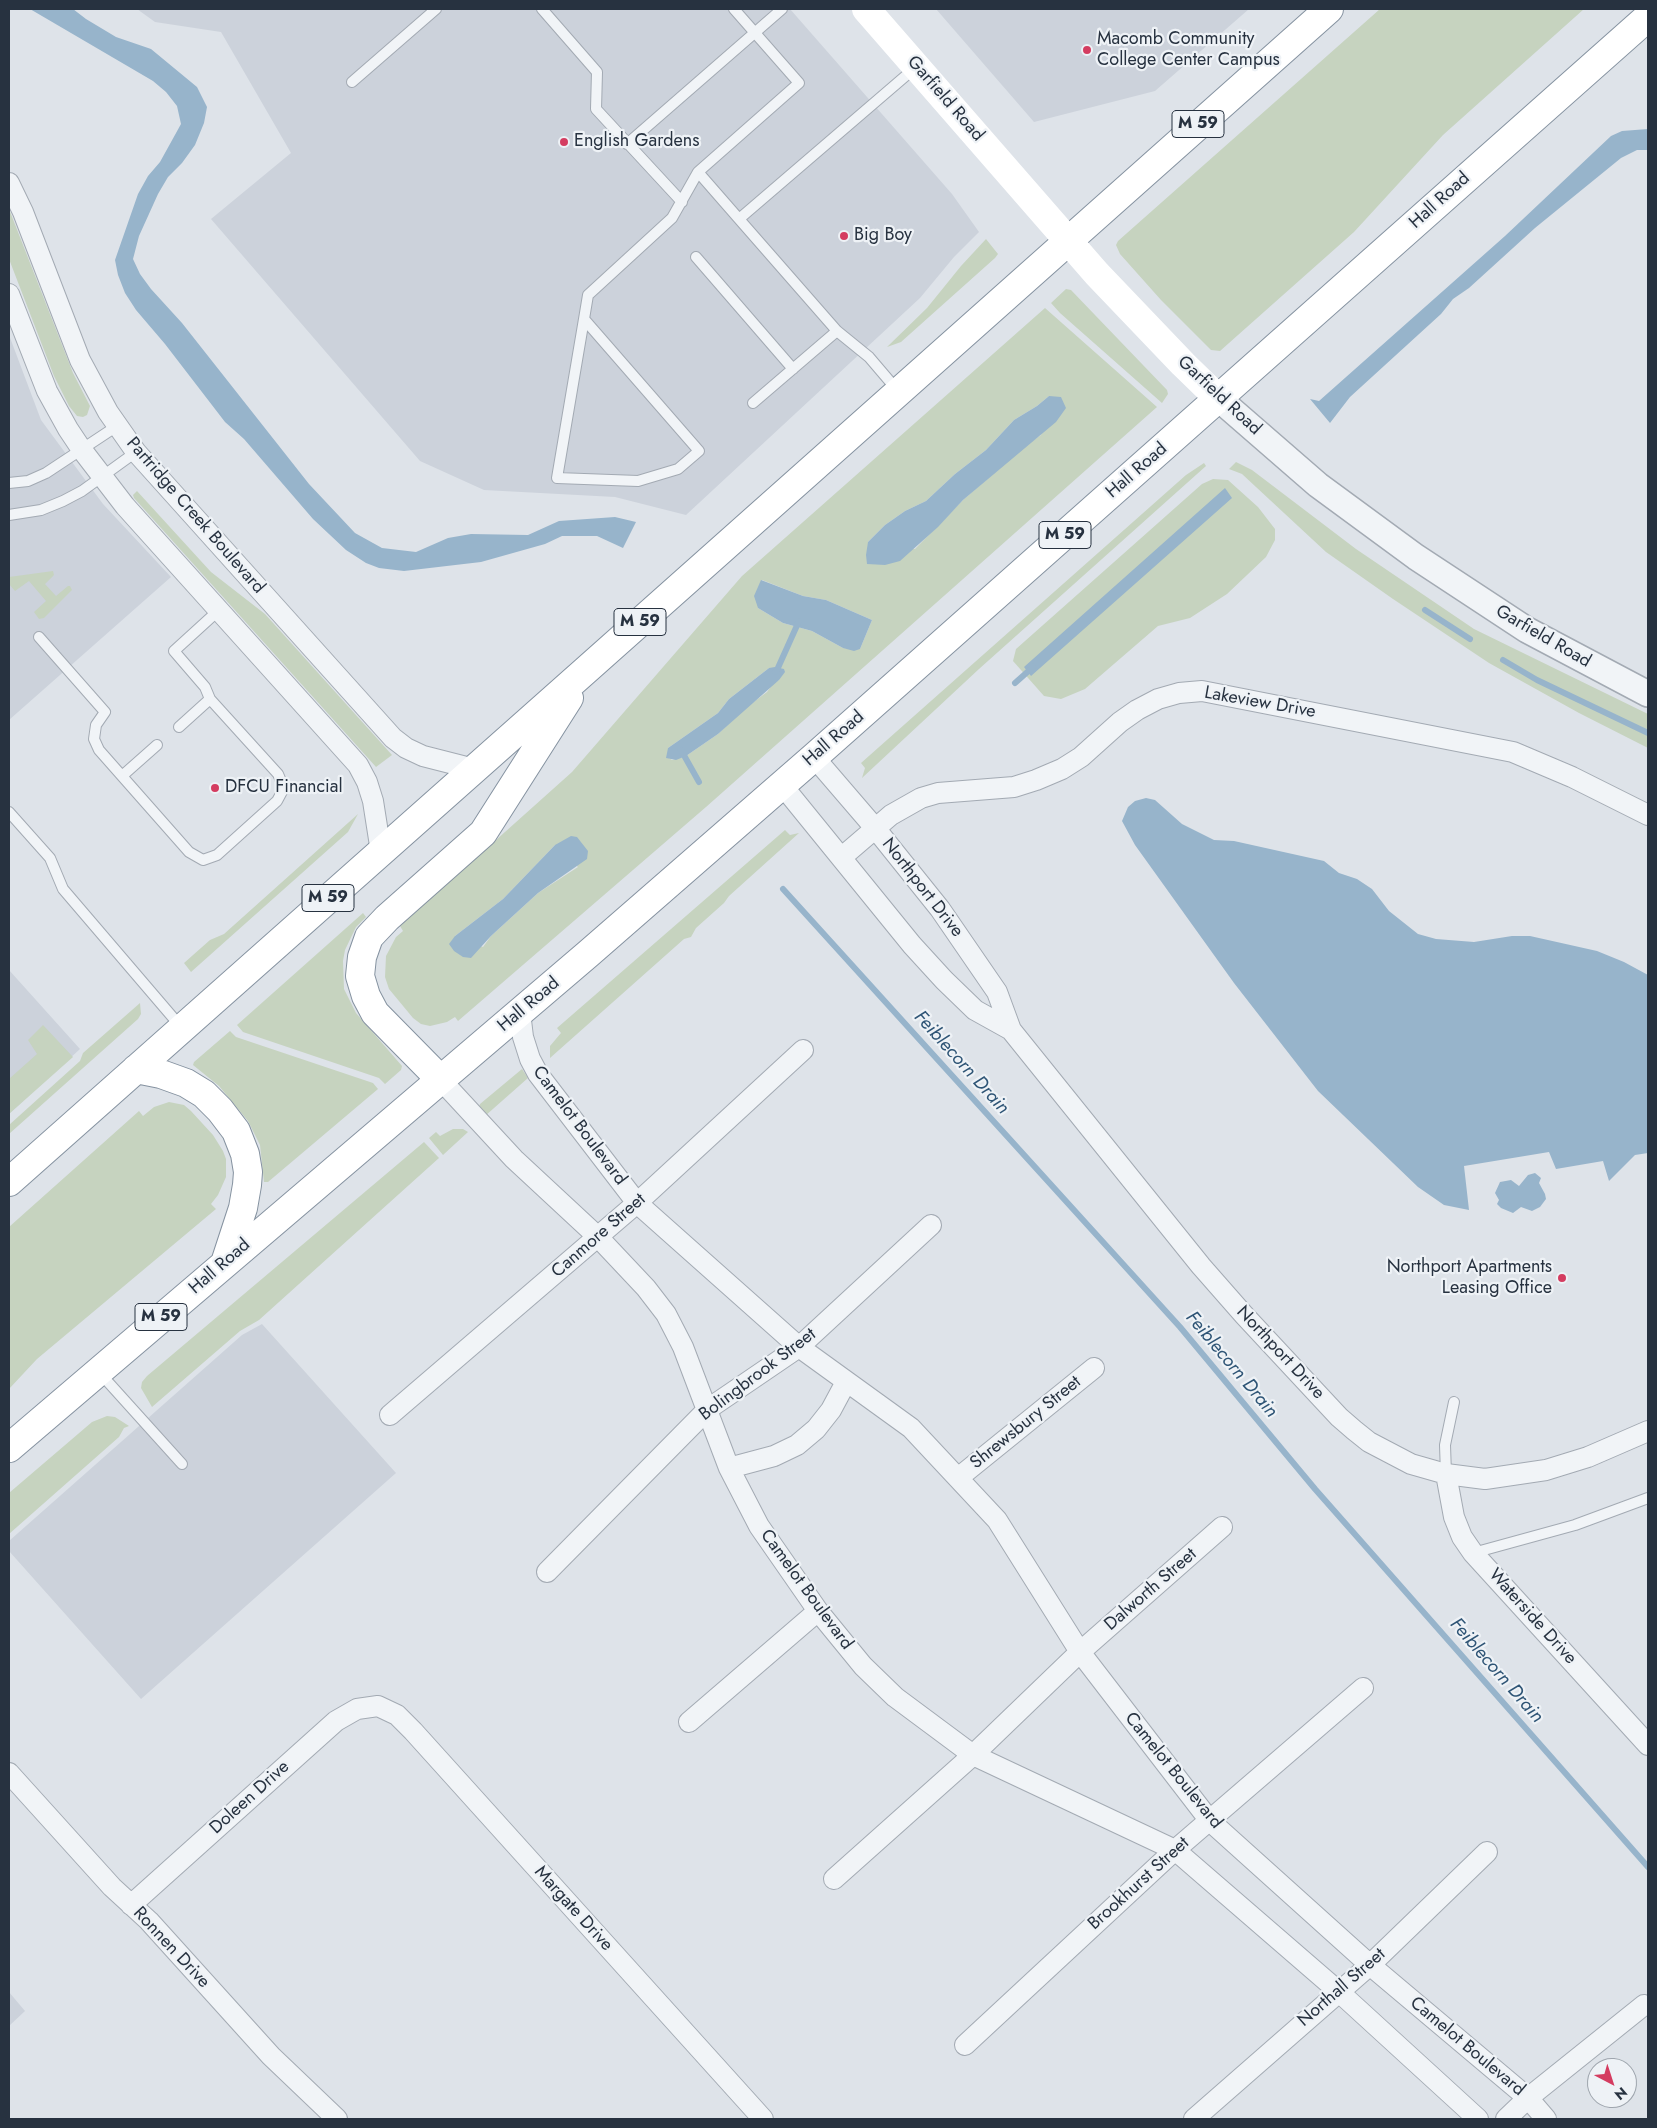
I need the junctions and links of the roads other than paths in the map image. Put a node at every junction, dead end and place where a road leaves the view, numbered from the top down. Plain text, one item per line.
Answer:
1 (436, 9) edge
2 (542, 9) edge
3 (734, 9) edge
4 (782, 9) edge
5 (866, 9) edge
6 (1329, 9) edge
7 (1635, 9) edge
8 (1648, 17) edge
9 (754, 33) junction
10 (1628, 35) junction
11 (917, 66) junction
12 (352, 82) dead end
13 (627, 144) junction
14 (698, 172) junction
15 (9, 184) edge
16 (682, 202) junction
17 (739, 219) junction
18 (1068, 241) junction
19 (696, 257) dead end
20 (9, 294) edge
21 (584, 319) junction
22 (837, 331) junction
23 (792, 369) junction
24 (898, 391) junction
25 (1220, 398) junction
26 (753, 403) dead end
27 (117, 426) junction
28 (82, 450) junction
29 (136, 452) junction
30 (102, 477) junction
31 (9, 483) edge
32 (9, 515) edge
33 (219, 610) junction
34 (39, 637) dead end
35 (586, 671) junction
36 (1648, 694) edge
37 (210, 699) junction
38 (179, 727) dead end
39 (157, 745) dead end
40 (814, 757) junction
41 (474, 769) junction
42 (122, 776) junction
43 (782, 784) junction
44 (9, 812) edge
45 (1648, 815) edge
46 (875, 828) junction
47 (381, 852) junction
48 (842, 857) junction
49 (520, 1012) junction
50 (182, 1028) junction
51 (1011, 1030) junction
52 (803, 1050) dead end
53 (136, 1069) junction
54 (440, 1079) junction
55 (9, 1182) edge
56 (637, 1203) junction
57 (931, 1224) dead end
58 (598, 1238) junction
59 (224, 1263) junction
60 (799, 1347) junction
61 (1094, 1368) dead end
62 (98, 1371) junction
63 (846, 1382) junction
64 (1454, 1402) dead end
65 (708, 1409) junction
66 (390, 1416) dead end
67 (1648, 1431) edge
68 (9, 1448) edge
69 (182, 1464) dead end
70 (729, 1468) junction
71 (1446, 1474) junction
72 (958, 1478) junction
73 (1648, 1498) edge
74 (1222, 1527) dead end
75 (1473, 1552) junction
76 (547, 1572) dead end
77 (818, 1610) junction
78 (1080, 1652) junction
79 (1363, 1688) dead end
80 (378, 1706) joint
81 (689, 1722) dead end
82 (1648, 1745) edge
83 (973, 1755) junction
84 (9, 1773) edge
85 (1210, 1821) junction
86 (1175, 1850) junction
87 (1487, 1852) dead end
88 (834, 1879) dead end
89 (131, 1905) junction
90 (1370, 1965) junction
91 (1338, 1991) junction
92 (1644, 2005) dead end
93 (965, 2045) dead end
94 (1528, 2098) junction
95 (336, 2119) edge
96 (763, 2119) edge
97 (1194, 2119) edge
98 (1478, 2119) edge
99 (1506, 2119) edge
100 (1546, 2119) edge

1 - 12 lane
2 - 13 lane
3 - 9 lane
4 - 9 lane
5 - 11 main road, Garfield Road
6 - 18 main road, M 59
7 - 10 main road
8 - 10 main road, Hall Road / M 59
9 - 13 lane
9 - 14 lane
10 - 25 main road, Hall Road / M 59
11 - 17 lane
11 - 18 main road, Garfield Road
13 - 16 lane
14 - 16 lane
14 - 17 lane
15 - 27 street, Partridge Creek Boulevard
16 - 21 lane
17 - 22 lane
18 - 24 main road, M 59
18 - 25 main road, Garfield Road
19 - 23 lane
20 - 28 street
21 - 21 lane
22 - 23 lane
22 - 24 lane
23 - 26 lane
24 - 35 main road, M 59
25 - 36 street, Garfield Road
25 - 40 main road, Hall Road / M 59
27 - 28 lane
27 - 29 street, Partridge Creek Boulevard
28 - 30 street
28 - 31 lane
29 - 30 lane
29 - 41 street, Partridge Creek Boulevard
30 - 32 lane
30 - 33 street
33 - 37 lane
33 - 47 street
34 - 42 lane
35 - 41 main road, M 59
35 - 54 main road
37 - 38 lane
37 - 42 lane
39 - 42 lane
40 - 43 main road, Hall Road / M 59
40 - 46 street, Northport Drive
41 - 47 main road, M 59
43 - 48 street, Northport Drive
43 - 49 main road, Hall Road / M 59
44 - 50 lane
45 - 46 street, Lakeview Drive
46 - 48 street, Lakeview Drive
46 - 51 street, Northport Drive
47 - 50 main road, M 59
48 - 51 street, Northport Drive
49 - 54 main road, Hall Road / M 59
49 - 56 street, Camelot Boulevard
50 - 53 main road, M 59
51 - 71 street, Northport Drive
52 - 56 street, Canmore Street
53 - 55 main road, M 59
53 - 59 main road
54 - 58 street, Camelot Boulevard
54 - 59 main road, Hall Road / M 59
56 - 58 street, Canmore Street
56 - 60 street, Camelot Boulevard
57 - 60 street, Bolingbrook Street
58 - 65 street, Camelot Boulevard
58 - 66 street, Canmore Street
59 - 62 main road, Hall Road / M 59
60 - 63 street, Camelot Boulevard
60 - 65 street, Bolingbrook Street
61 - 72 street, Shrewsbury Street
62 - 68 main road, Hall Road / M 59
62 - 69 lane
63 - 70 street
63 - 72 street, Camelot Boulevard
64 - 71 lane
65 - 70 street, Camelot Boulevard
65 - 76 street, Bolingbrook Street
67 - 71 street, Northport Drive
70 - 77 street, Camelot Boulevard
71 - 75 street, Waterside Drive
72 - 78 street, Camelot Boulevard
73 - 75 lane
74 - 78 street, Dalworth Street
75 - 82 street, Waterside Drive
77 - 81 street
77 - 83 street, Camelot Boulevard
78 - 83 street
78 - 85 street, Camelot Boulevard
79 - 85 street, Brookhurst Street
80 - 89 street, Doleen Drive
80 - 96 street, Margate Drive
83 - 86 street, Camelot Boulevard
83 - 88 street
84 - 89 street, Ronnen Drive
85 - 86 street, Brookhurst Street
85 - 90 street, Camelot Boulevard
86 - 91 street, Camelot Boulevard
86 - 93 street, Brookhurst Street
87 - 90 street, Northall Street
89 - 95 street, Ronnen Drive
90 - 91 street, Northall Street
90 - 94 street, Camelot Boulevard
91 - 97 street, Northall Street
91 - 98 street, Camelot Boulevard
92 - 94 street
94 - 99 street
94 - 100 street, Camelot Boulevard

